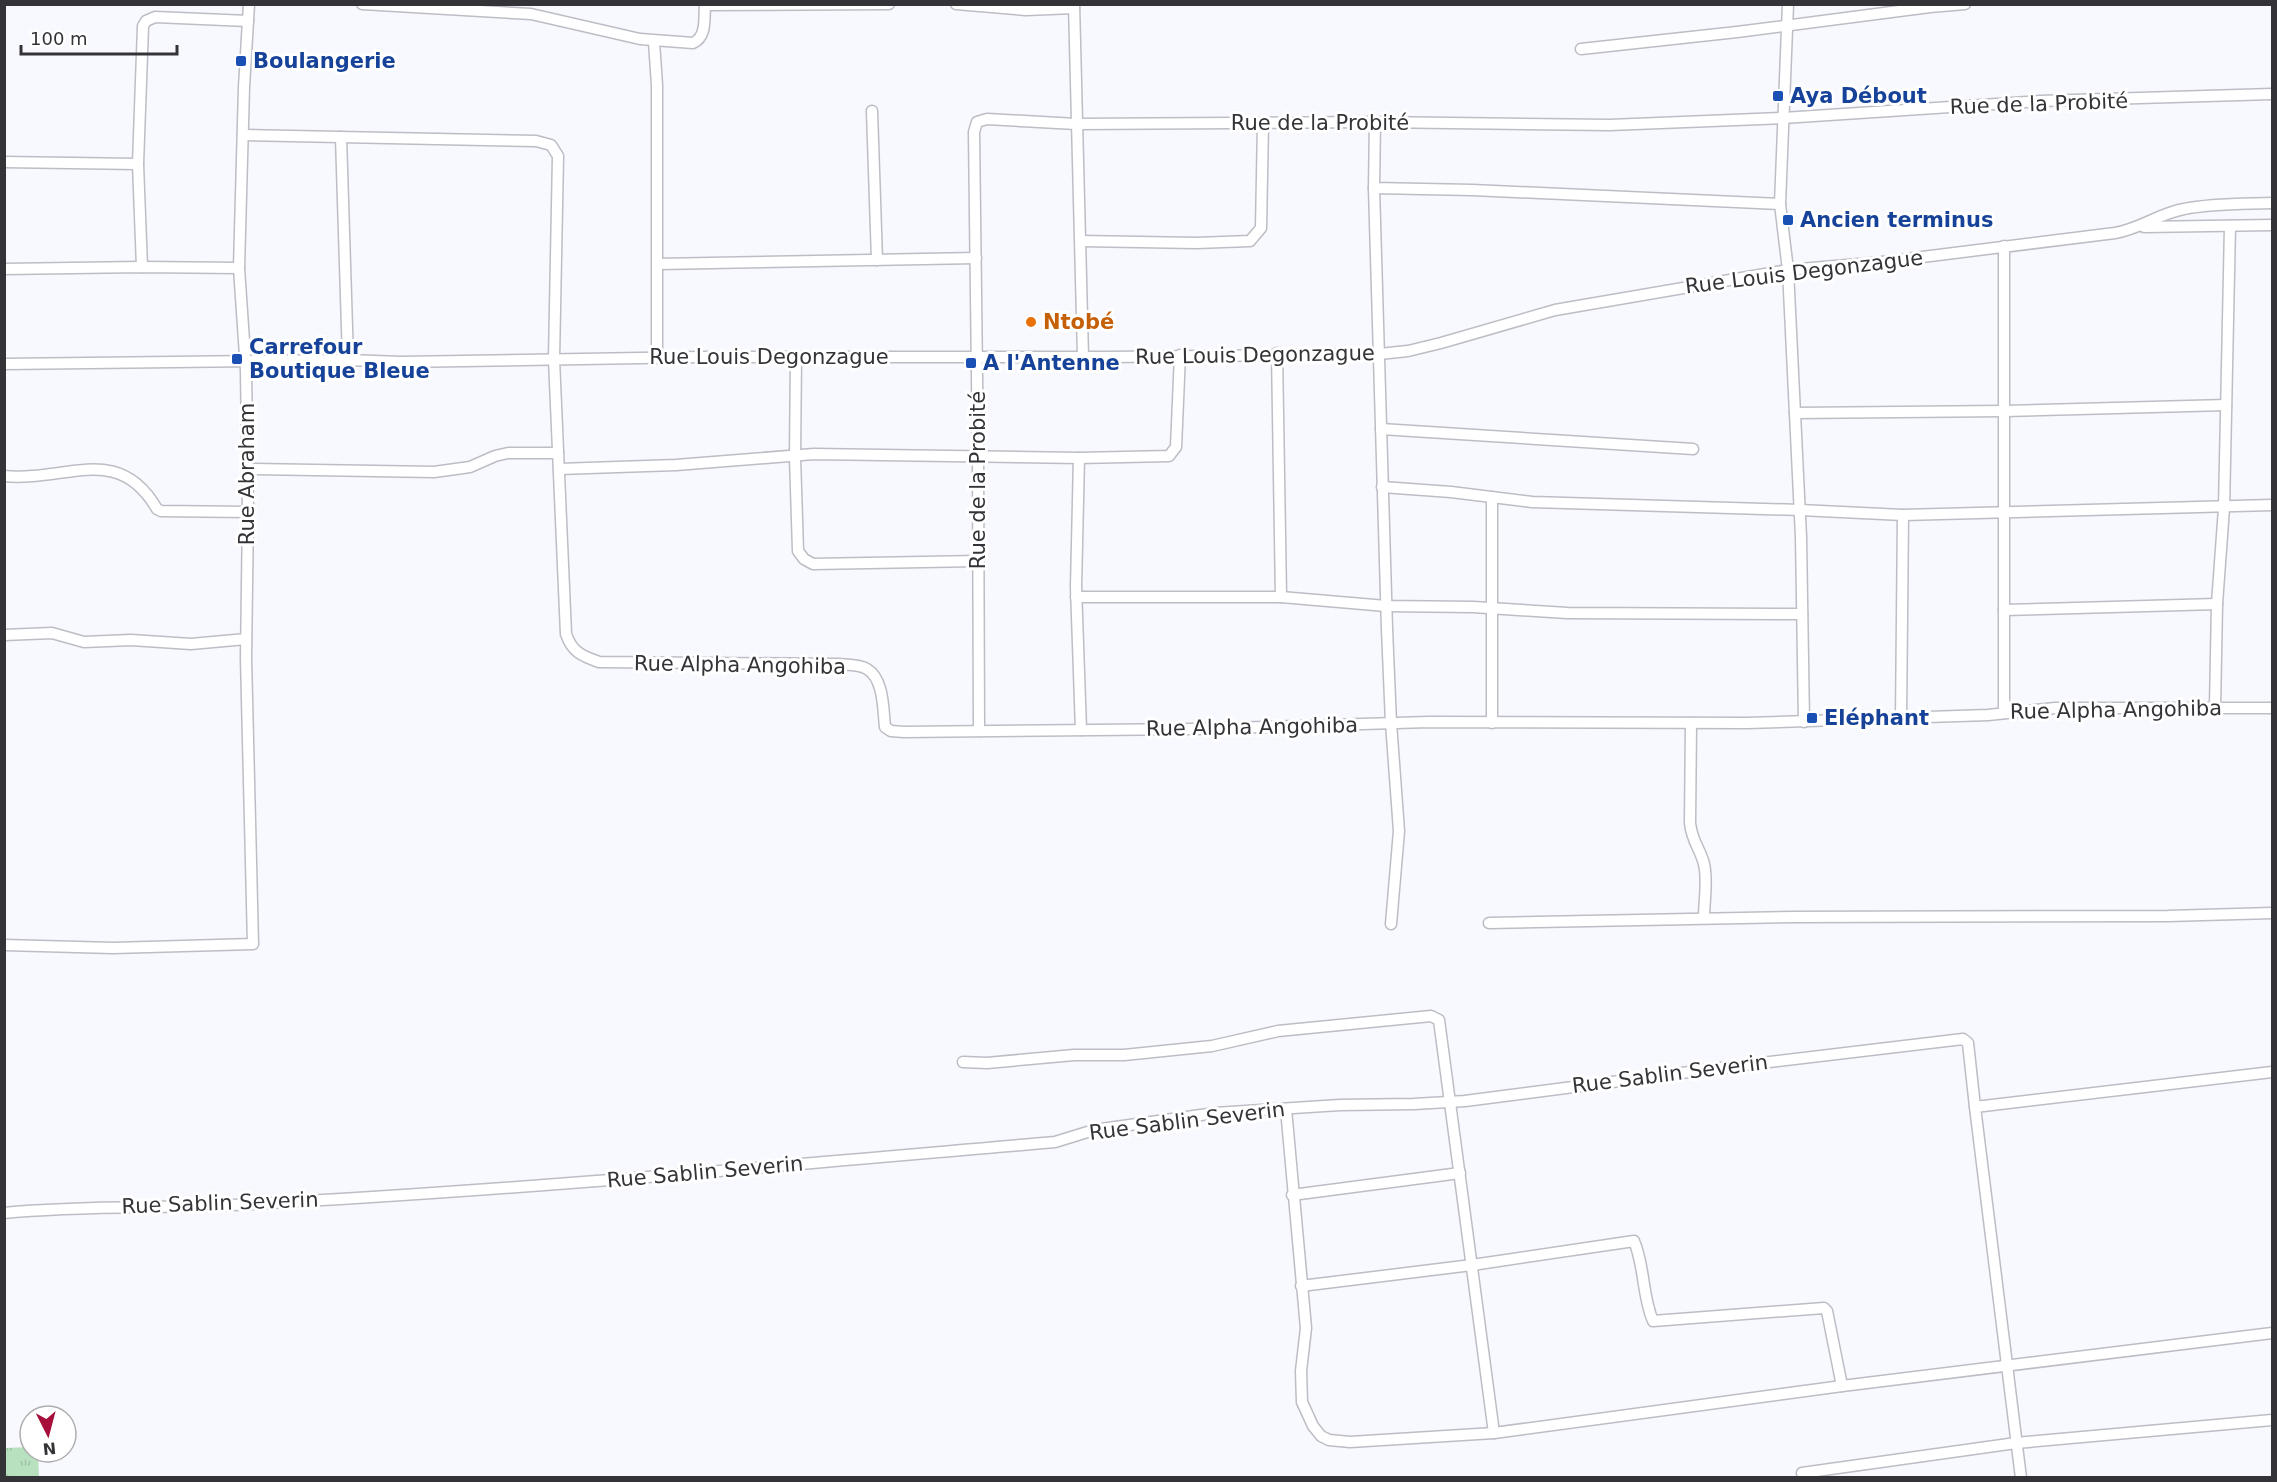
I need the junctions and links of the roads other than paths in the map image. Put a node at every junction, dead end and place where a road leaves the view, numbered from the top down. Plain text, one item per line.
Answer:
1 (249, 4) edge
2 (362, 4) edge
3 (889, 4) edge
4 (956, 4) edge
5 (1788, 4) edge
6 (1965, 4) edge
7 (1074, 6) edge
8 (1930, 6) edge
9 (248, 21) junction
10 (1786, 26) junction
11 (654, 42) junction
12 (1581, 49) dead end
13 (2272, 94) edge
14 (872, 111) dead end
15 (1783, 118) junction
16 (1375, 122) junction
17 (1076, 124) junction
18 (1263, 124) junction
19 (243, 135) junction
20 (341, 137) junction
21 (4, 162) edge
22 (138, 164) junction
23 (1374, 188) junction
24 (2272, 203) edge
25 (1780, 204) junction
26 (2272, 225) edge
27 (2230, 226) junction
28 (2139, 227) junction
29 (1081, 242) junction
30 (2004, 246) junction
31 (976, 258) junction
32 (877, 260) junction
33 (658, 264) junction
34 (142, 267) junction
35 (239, 268) junction
36 (4, 269) edge
37 (1788, 270) junction
38 (1277, 353) junction
39 (1379, 354) junction
40 (1180, 355) junction
41 (796, 356) junction
42 (977, 356) junction
43 (657, 357) junction
44 (1083, 357) junction
45 (554, 359) junction
46 (348, 360) junction
47 (246, 362) junction
48 (4, 364) edge
49 (2226, 405) junction
50 (2004, 411) junction
51 (1795, 413) junction
52 (1381, 429) junction
53 (1693, 449) dead end
54 (558, 453) junction
55 (795, 457) junction
56 (978, 457) junction
57 (1079, 458) junction
58 (248, 469) junction
59 (559, 469) junction
60 (4, 476) edge
61 (1382, 487) junction
62 (1492, 496) junction
63 (2272, 506) edge
64 (2224, 508) junction
65 (1800, 510) junction
66 (248, 512) junction
67 (2003, 512) junction
68 (1902, 515) junction
69 (978, 561) junction
70 (1076, 597) junction
71 (1281, 597) junction
72 (2217, 604) junction
73 (1386, 606) junction
74 (1493, 610) junction
75 (2004, 610) junction
76 (1802, 615) junction
77 (4, 635) edge
78 (246, 639) junction
79 (2215, 707) junction
80 (2272, 708) edge
81 (2004, 713) junction
82 (1901, 718) junction
83 (1804, 722) junction
84 (1391, 723) junction
85 (1492, 723) junction
86 (1690, 723) junction
87 (1081, 730) junction
88 (979, 731) junction
89 (2272, 913) edge
90 (1704, 918) junction
91 (1391, 924) dead end
92 (1489, 924) dead end
93 (4, 945) edge
94 (963, 1062) dead end
95 (2272, 1072) edge
96 (1451, 1102) junction
97 (1975, 1107) junction
98 (1286, 1109) junction
99 (1460, 1173) junction
100 (1292, 1195) junction
101 (4, 1213) edge
102 (1472, 1265) junction
103 (1301, 1286) junction
104 (2272, 1333) edge
105 (2007, 1366) junction
106 (1842, 1386) junction
107 (2272, 1420) edge
108 (1494, 1433) junction
109 (2016, 1443) junction
110 (1802, 1473) dead end
111 (2021, 1478) edge

1 - 9 street, Rue Abraham
2 - 11 street
3 - 11 street
4 - 7 street
5 - 10 street
6 - 8 street
7 - 17 street
8 - 10 street
9 - 19 street, Rue Abraham
9 - 22 street
10 - 12 street
10 - 15 street
11 - 33 street
13 - 15 street, Rue de la Probité
14 - 32 street
15 - 16 street, Rue de la Probité
15 - 25 street
16 - 18 street, Rue de la Probité
16 - 23 street
17 - 18 street, Rue de la Probité
17 - 29 street
17 - 31 street, Rue de la Probité
18 - 29 street
19 - 20 street
19 - 35 street, Rue Abraham
20 - 45 street, Rue Alpha Angohiba
20 - 46 street
21 - 22 street
22 - 34 street
23 - 25 street
23 - 39 street
24 - 28 street, Rue Louis Degonzague
25 - 37 street
26 - 27 street
27 - 28 street
27 - 49 street
28 - 30 street, Rue Louis Degonzague
29 - 44 street
30 - 37 street, Rue Louis Degonzague
30 - 50 street
31 - 32 street
31 - 42 street, Rue de la Probité
32 - 33 street
33 - 43 street
34 - 35 street
34 - 36 street
35 - 47 street, Rue Abraham
37 - 39 street, Rue Louis Degonzague
37 - 51 street
38 - 39 street, Rue Louis Degonzague
38 - 40 street, Rue Louis Degonzague
38 - 71 street
39 - 52 street
40 - 44 street, Rue Louis Degonzague
40 - 57 street
41 - 42 street, Rue Louis Degonzague
41 - 43 street, Rue Louis Degonzague
41 - 55 street
42 - 44 street, Rue Louis Degonzague
42 - 56 street, Rue de la Probité
43 - 45 street, Rue Louis Degonzague
45 - 46 street, Rue Louis Degonzague
45 - 54 street, Rue Alpha Angohiba
46 - 47 street, Rue Louis Degonzague
47 - 48 street, Rue Louis Degonzague
47 - 58 street, Rue Abraham
49 - 50 street
49 - 64 street
50 - 51 street
50 - 67 street
51 - 65 street
52 - 53 street
52 - 61 street
54 - 58 street
54 - 59 street, Rue Alpha Angohiba
55 - 56 street
55 - 59 street
55 - 69 street
56 - 57 street
56 - 69 street, Rue de la Probité
57 - 70 street
58 - 66 street, Rue Abraham
59 - 88 street, Rue Alpha Angohiba
60 - 66 street
61 - 62 street
61 - 73 street
62 - 65 street
62 - 74 street
63 - 64 street
64 - 67 street
64 - 72 street
65 - 68 street
65 - 76 street
66 - 78 street, Rue Abraham
67 - 68 street
67 - 75 street
68 - 82 street
69 - 88 street, Rue de la Probité
70 - 71 street
70 - 87 street
71 - 73 street
72 - 75 street
72 - 79 street
73 - 74 street
73 - 84 street
74 - 76 street
74 - 85 street
75 - 81 street
76 - 83 street
77 - 78 street
78 - 93 street, Rue Abraham
79 - 80 street, Rue Alpha Angohiba
79 - 81 street, Rue Alpha Angohiba
81 - 82 street, Rue Alpha Angohiba
82 - 83 street, Rue Alpha Angohiba
83 - 86 street, Rue Alpha Angohiba
84 - 85 street, Rue Alpha Angohiba
84 - 87 street, Rue Alpha Angohiba
84 - 91 street
85 - 86 street, Rue Alpha Angohiba
86 - 90 street
87 - 88 street, Rue Alpha Angohiba
89 - 90 street
90 - 92 street
94 - 96 street
95 - 97 street
96 - 97 street, Rue Sablin Severin
96 - 98 street, Rue Sablin Severin
96 - 99 street
97 - 105 street
98 - 100 street
98 - 101 street, Rue Sablin Severin
99 - 100 street
99 - 102 street
100 - 103 street
102 - 103 street
102 - 106 street
102 - 108 street
103 - 108 street
104 - 105 street
105 - 106 street
105 - 109 street
106 - 108 street
107 - 109 street
109 - 110 street
109 - 111 street

